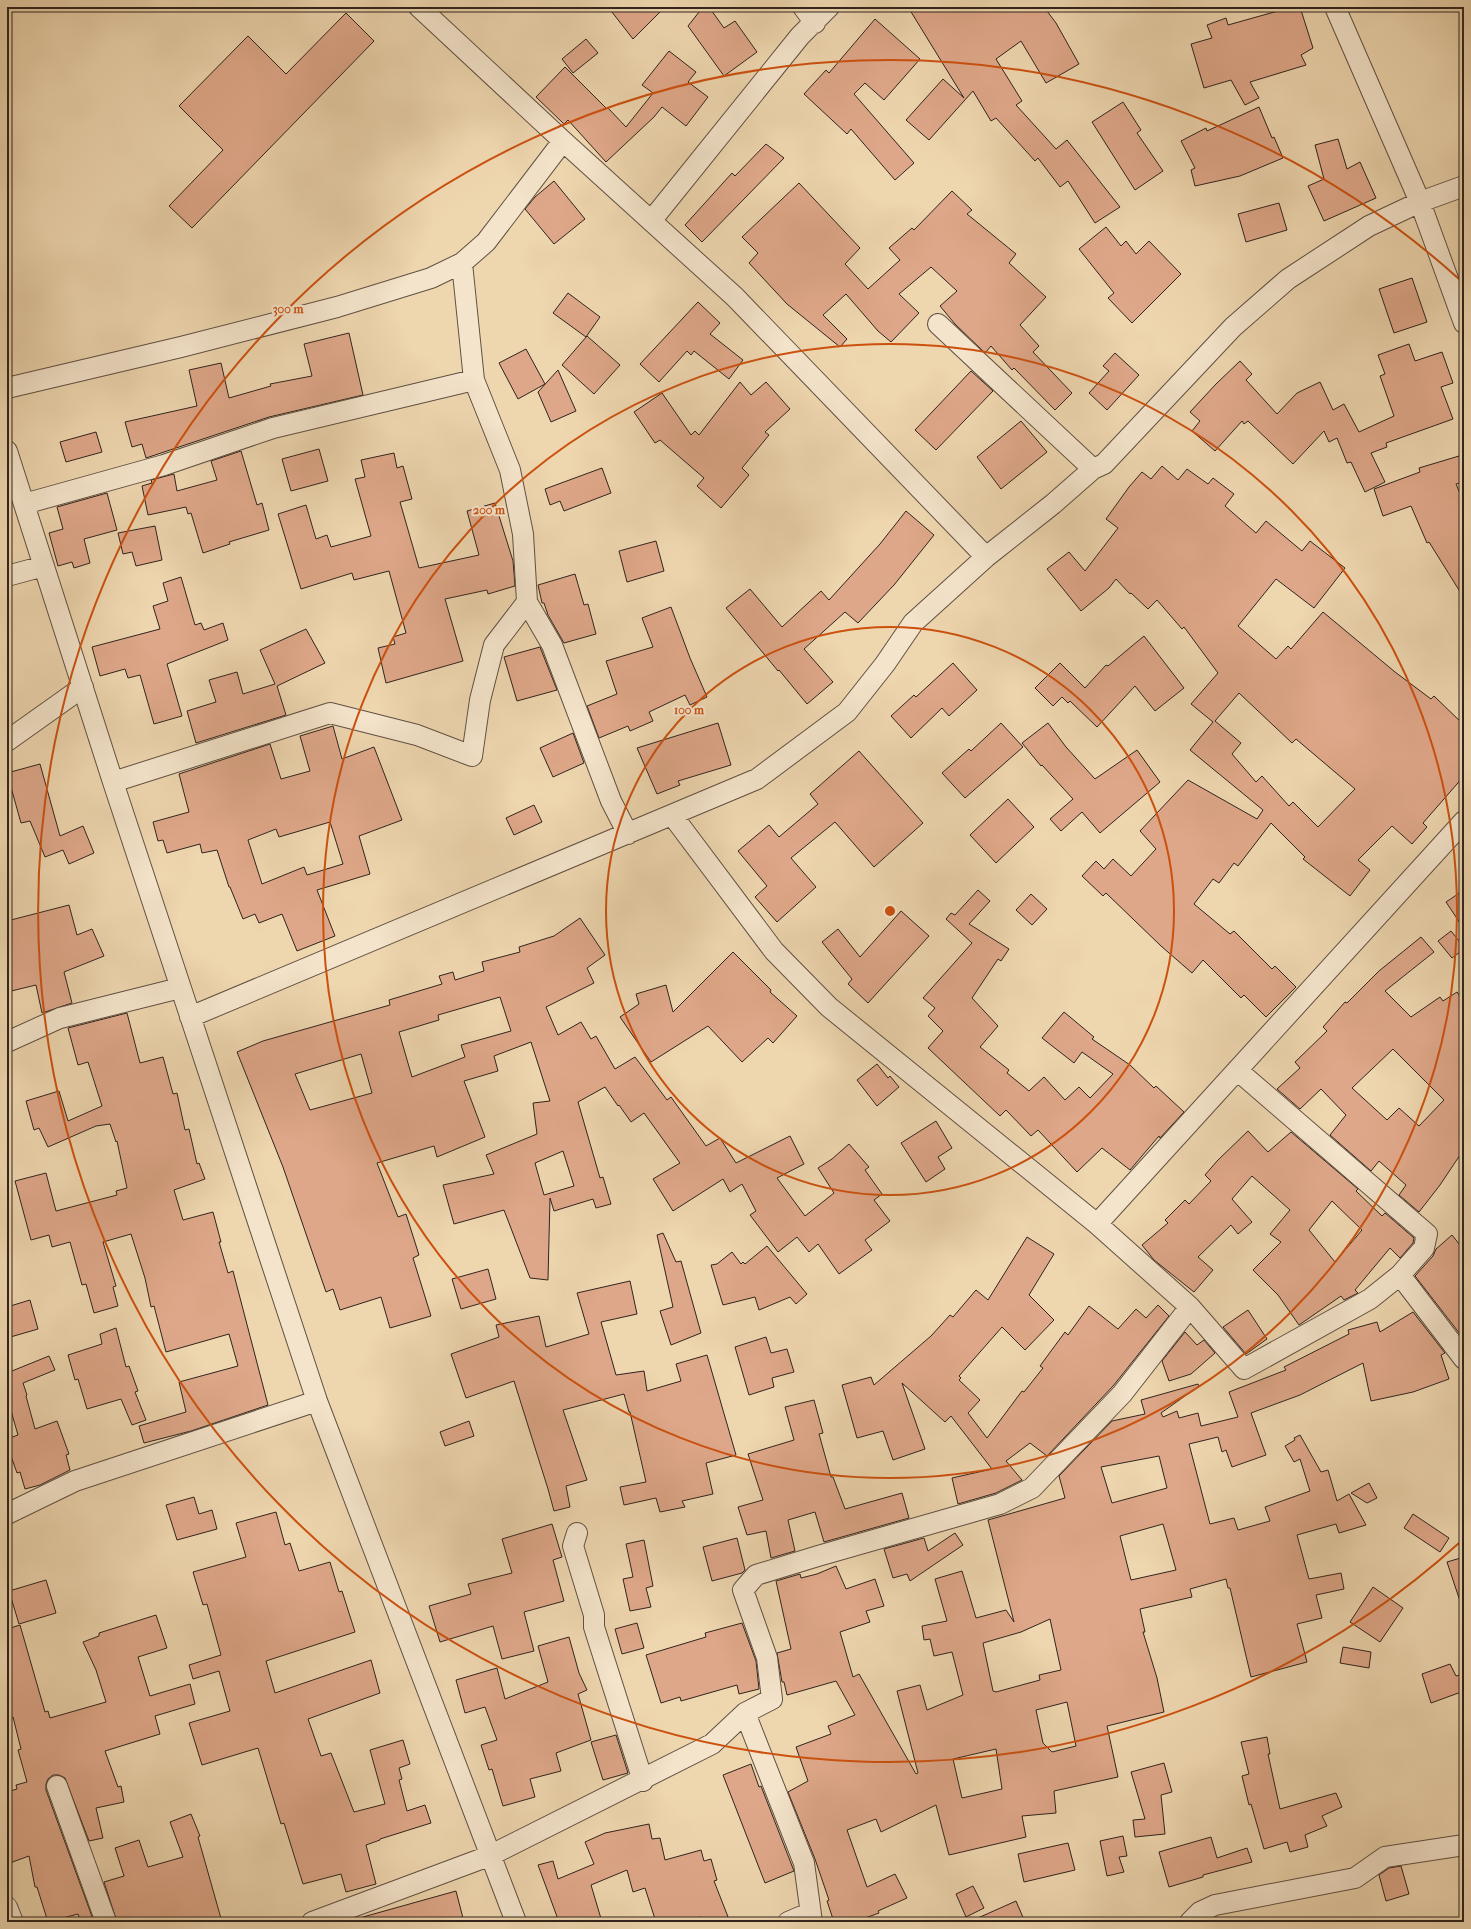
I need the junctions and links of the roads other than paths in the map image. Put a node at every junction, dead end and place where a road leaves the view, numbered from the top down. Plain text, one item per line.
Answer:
1 (419, 7) edge
2 (803, 7) edge
3 (829, 7) edge
4 (1335, 7) edge
5 (815, 23) junction
6 (563, 141) junction
7 (1464, 186) edge
8 (1420, 202) junction
9 (651, 222) junction
10 (462, 263) junction
11 (1464, 323) edge
12 (938, 324) dead end
13 (474, 380) junction
14 (7, 388) edge
15 (7, 451) edge
16 (1093, 469) junction
17 (24, 504) junction
18 (986, 557) junction
19 (44, 566) junction
20 (7, 576) edge
21 (527, 602) junction
22 (83, 686) junction
23 (7, 741) edge
24 (113, 782) junction
25 (672, 815) junction
26 (1464, 821) edge
27 (628, 834) junction
28 (180, 988) junction
29 (190, 1017) junction
30 (7, 1042) edge
31 (1237, 1070) junction
32 (1097, 1224) junction
33 (1400, 1275) junction
34 (1190, 1307) junction
35 (1464, 1359) edge
36 (317, 1401) junction
37 (7, 1514) edge
38 (577, 1533) dead end
39 (745, 1713) junction
40 (643, 1780) junction
41 (58, 1786) dead end
42 (1464, 1845) edge
43 (490, 1856) junction
44 (7, 1907) edge
45 (13, 1922) edge
46 (106, 1922) edge
47 (312, 1922) edge
48 (516, 1922) edge
49 (788, 1922) edge
50 (810, 1922) edge
51 (1190, 1922) edge

1 - 6 street
2 - 5 street
3 - 5 street
4 - 8 street
5 - 9 street
6 - 9 street
6 - 10 street
7 - 8 street
8 - 11 street
8 - 16 street
9 - 18 street
10 - 13 street
10 - 14 street
12 - 16 street
13 - 17 street
13 - 21 street
15 - 17 street
16 - 18 street
17 - 19 street
18 - 25 street
19 - 20 street
19 - 22 street
21 - 24 street
21 - 27 street
22 - 23 street
22 - 24 street
24 - 28 street
25 - 27 street
25 - 32 street
26 - 31 street
27 - 29 street
28 - 29 street
28 - 30 street
29 - 36 street
31 - 32 street
31 - 33 street
32 - 34 street
33 - 34 street
33 - 35 street
34 - 39 street
36 - 37 street
36 - 43 street
38 - 40 street
39 - 40 street
39 - 50 street
40 - 43 street
41 - 46 street
42 - 51 street
43 - 47 street
43 - 48 street
44 - 45 street
49 - 50 street

